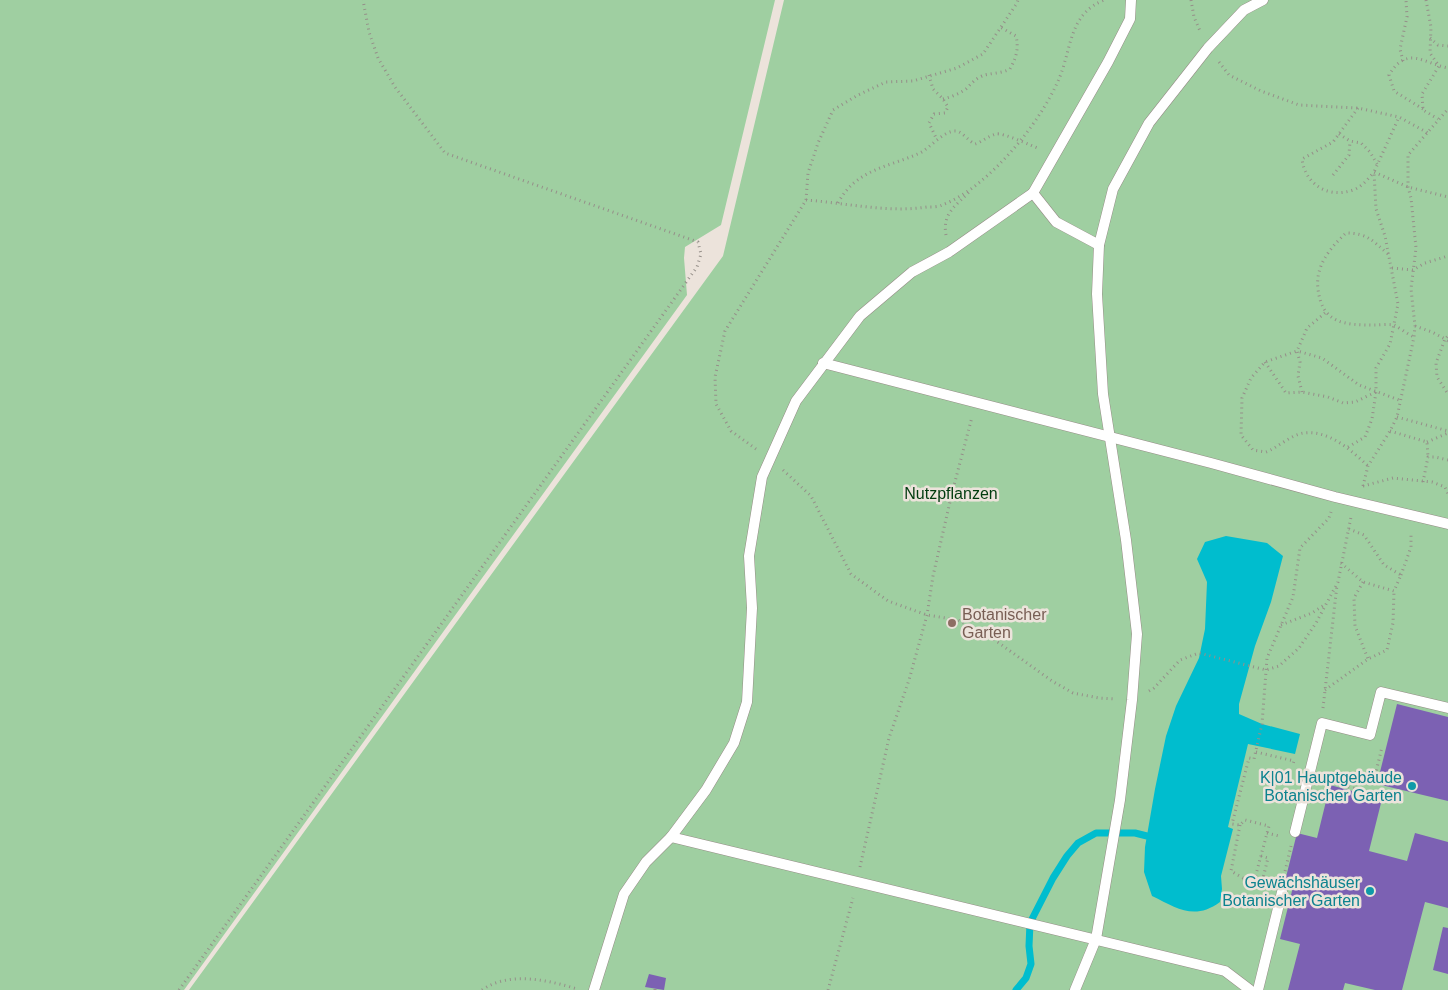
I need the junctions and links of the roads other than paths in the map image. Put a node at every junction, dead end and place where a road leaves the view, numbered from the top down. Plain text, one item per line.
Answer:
1 (1131, 0) edge
2 (1263, 0) edge
3 (1033, 193) junction
4 (1099, 245) junction
5 (823, 364) junction
6 (1110, 438) junction
7 (1448, 524) edge
8 (1448, 708) edge
9 (1294, 832) road end
10 (671, 836) junction
11 (1282, 892) road end
12 (1096, 939) junction
13 (594, 990) edge
14 (1075, 990) edge
15 (1250, 990) edge
16 (1258, 990) edge

1 - 3 lane
2 - 4 lane
3 - 4 lane
3 - 5 lane
4 - 6 lane
5 - 6 lane
5 - 10 lane
6 - 7 lane
6 - 12 lane
8 - 9 lane
10 - 12 lane
10 - 13 lane
11 - 16 lane
12 - 14 lane
12 - 15 lane

